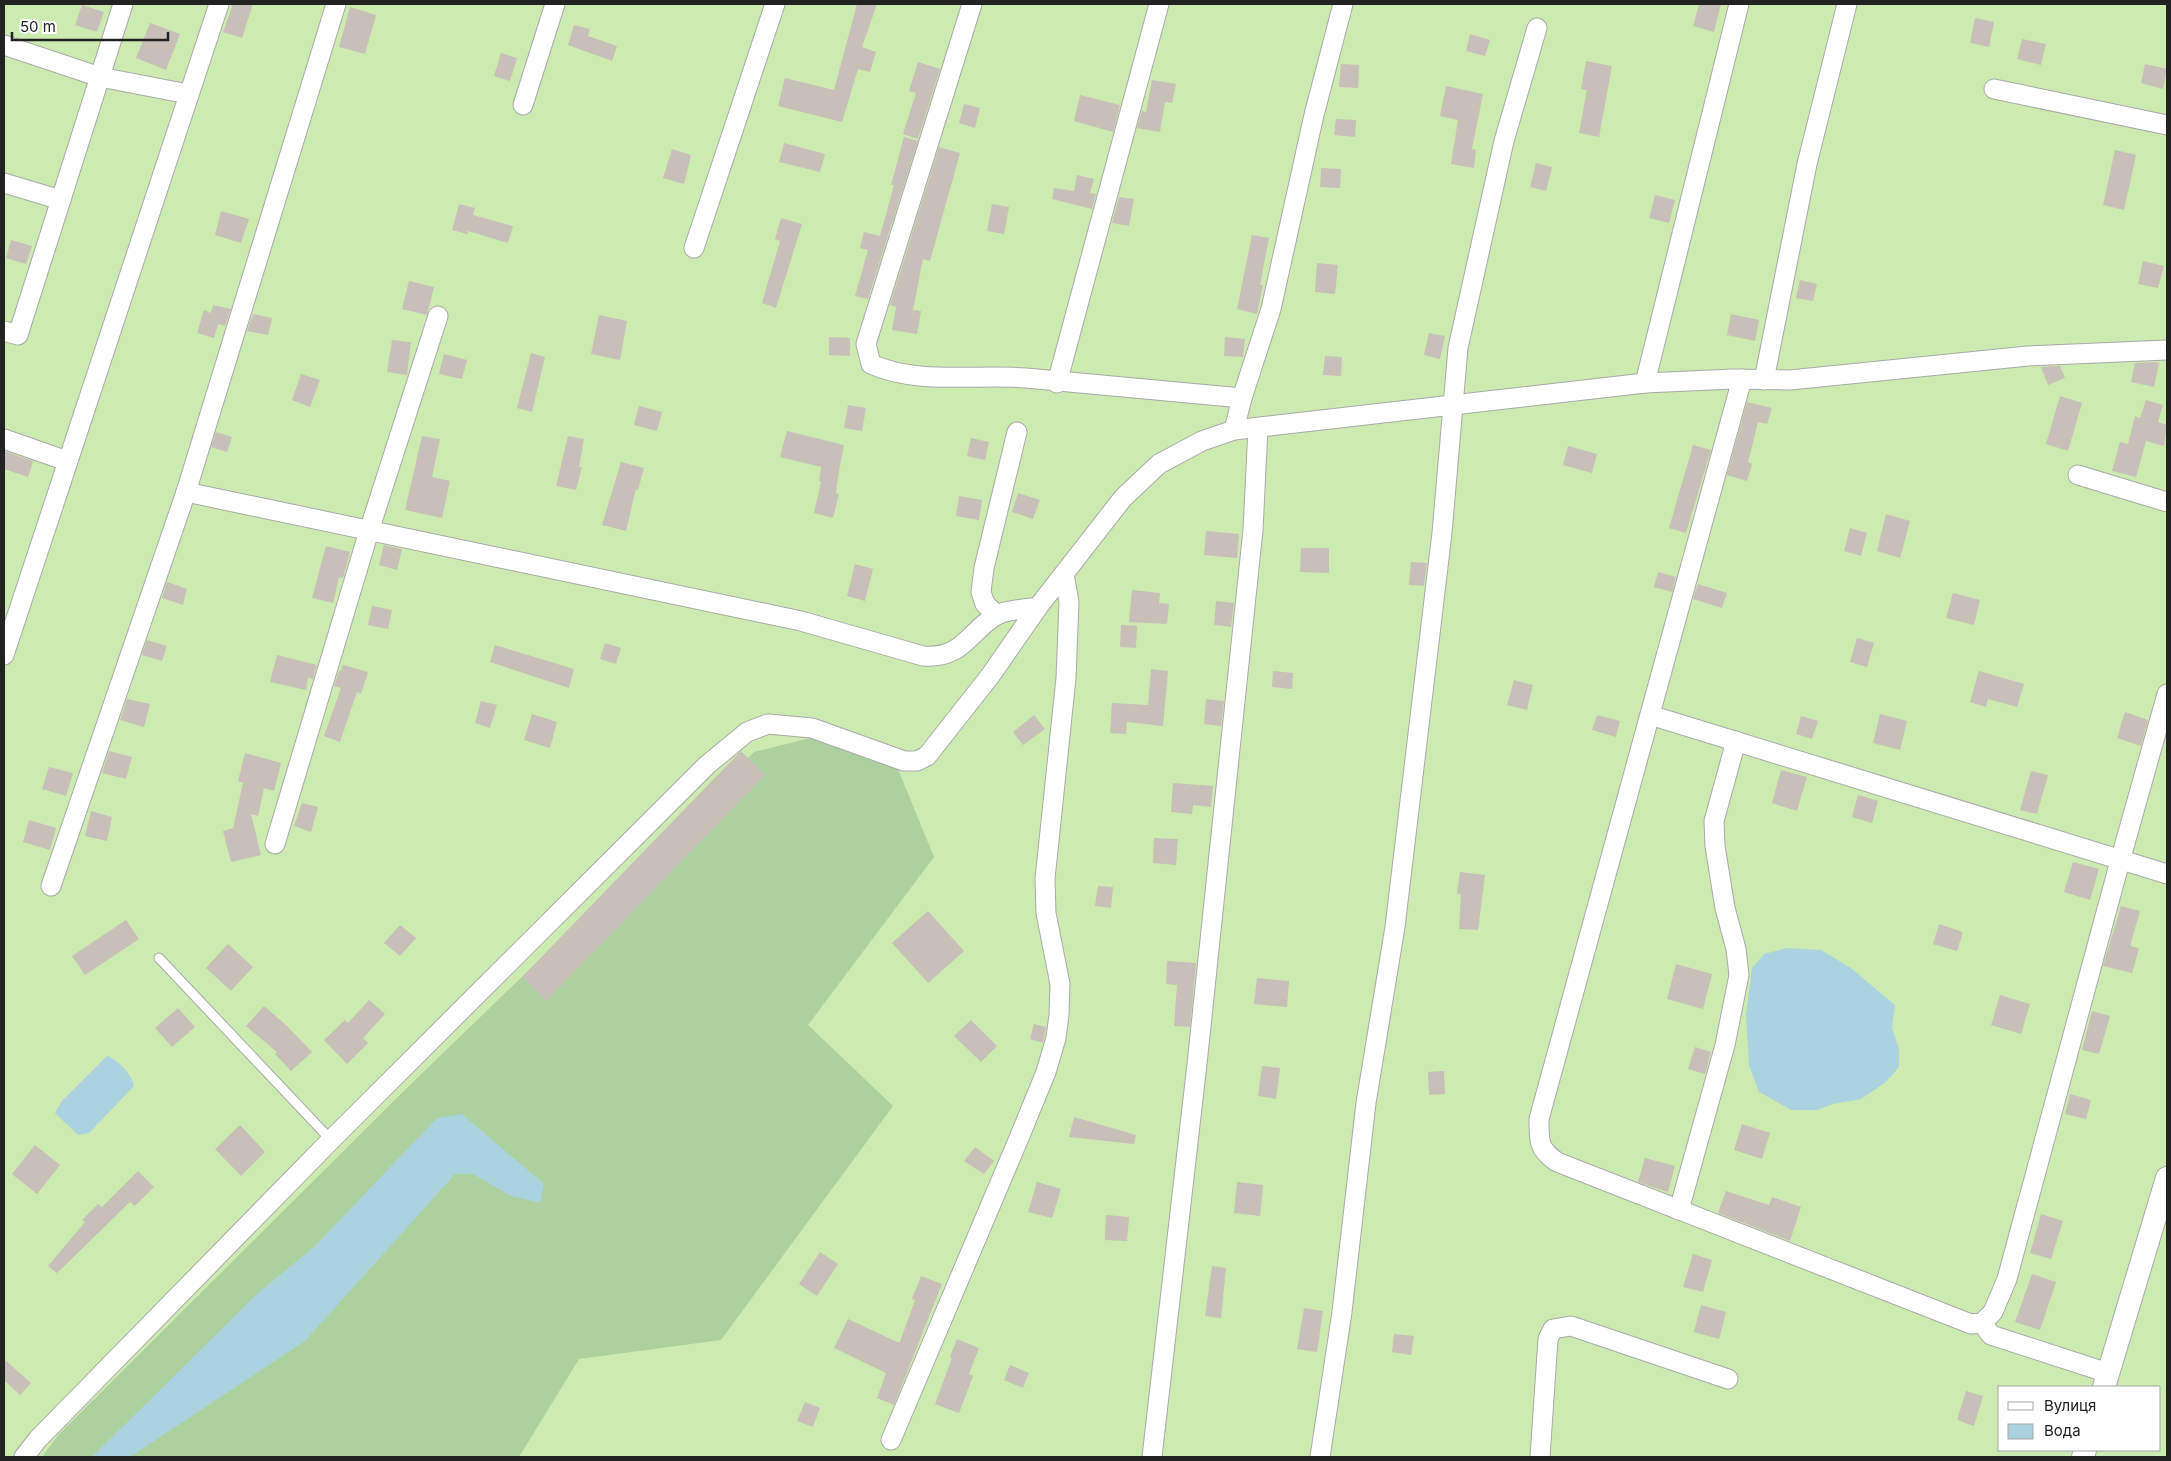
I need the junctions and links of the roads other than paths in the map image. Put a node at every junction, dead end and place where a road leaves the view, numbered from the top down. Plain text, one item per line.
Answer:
1 (123, 4) edge
2 (219, 4) edge
3 (336, 4) edge
4 (555, 4) edge
5 (775, 4) edge
6 (972, 4) edge
7 (1160, 4) edge
8 (1343, 4) edge
9 (1738, 4) edge
10 (1847, 4) edge
11 (1537, 28) dead end
12 (4, 45) edge
13 (100, 77) junction
14 (1994, 89) dead end
15 (188, 94) junction
16 (522, 105) dead end
17 (2167, 125) edge
18 (4, 183) edge
19 (60, 200) junction
20 (694, 248) dead end
21 (438, 316) dead end
22 (4, 331) edge
23 (2167, 350) edge
24 (1742, 379) junction
25 (1764, 380) junction
26 (1057, 383) junction
27 (1644, 383) junction
28 (1242, 398) junction
29 (1452, 404) junction
30 (1258, 428) junction
31 (1234, 430) junction
32 (1017, 432) dead end
33 (4, 439) edge
34 (67, 461) junction
35 (2078, 475) dead end
36 (186, 492) junction
37 (2167, 502) edge
38 (369, 531) junction
39 (1064, 574) junction
40 (1038, 607) junction
41 (996, 615) junction
42 (8, 624) edge
43 (4, 655) edge
44 (2167, 694) edge
45 (1650, 715) junction
46 (1736, 741) junction
47 (275, 844) dead end
48 (2120, 861) junction
49 (2167, 874) edge
50 (51, 886) dead end
51 (159, 958) dead end
52 (332, 1140) junction
53 (2167, 1178) edge
54 (1679, 1210) junction
55 (1982, 1323) junction
56 (1728, 1379) dead end
57 (2106, 1380) edge
58 (891, 1440) dead end
59 (24, 1457) edge
60 (1152, 1457) edge
61 (1320, 1457) edge
62 (1540, 1457) edge

1 - 13 street
2 - 15 street
3 - 36 street
4 - 16 street
5 - 20 street
6 - 26 street
7 - 26 street
8 - 28 street
9 - 27 street
10 - 25 street
11 - 29 street
12 - 13 street
13 - 15 street
13 - 19 street
14 - 17 street
15 - 34 street
18 - 19 street
19 - 22 street
21 - 38 street
23 - 25 street
24 - 25 street
24 - 27 street
24 - 45 street
26 - 28 street
27 - 29 street
28 - 31 street
29 - 30 street
29 - 61 street
30 - 31 street
30 - 60 street
31 - 39 street
32 - 41 street
33 - 34 street
34 - 42 street
35 - 37 street
36 - 38 street
36 - 50 street
38 - 41 street
38 - 47 street
39 - 40 street
39 - 58 street
40 - 41 street
40 - 52 street
42 - 43 street
44 - 48 street
45 - 46 street
45 - 54 street
46 - 48 street
46 - 54 street
48 - 49 street
48 - 55 street
51 - 52 lane
52 - 59 street
53 - 57 street
54 - 55 street
55 - 57 street
56 - 62 street

